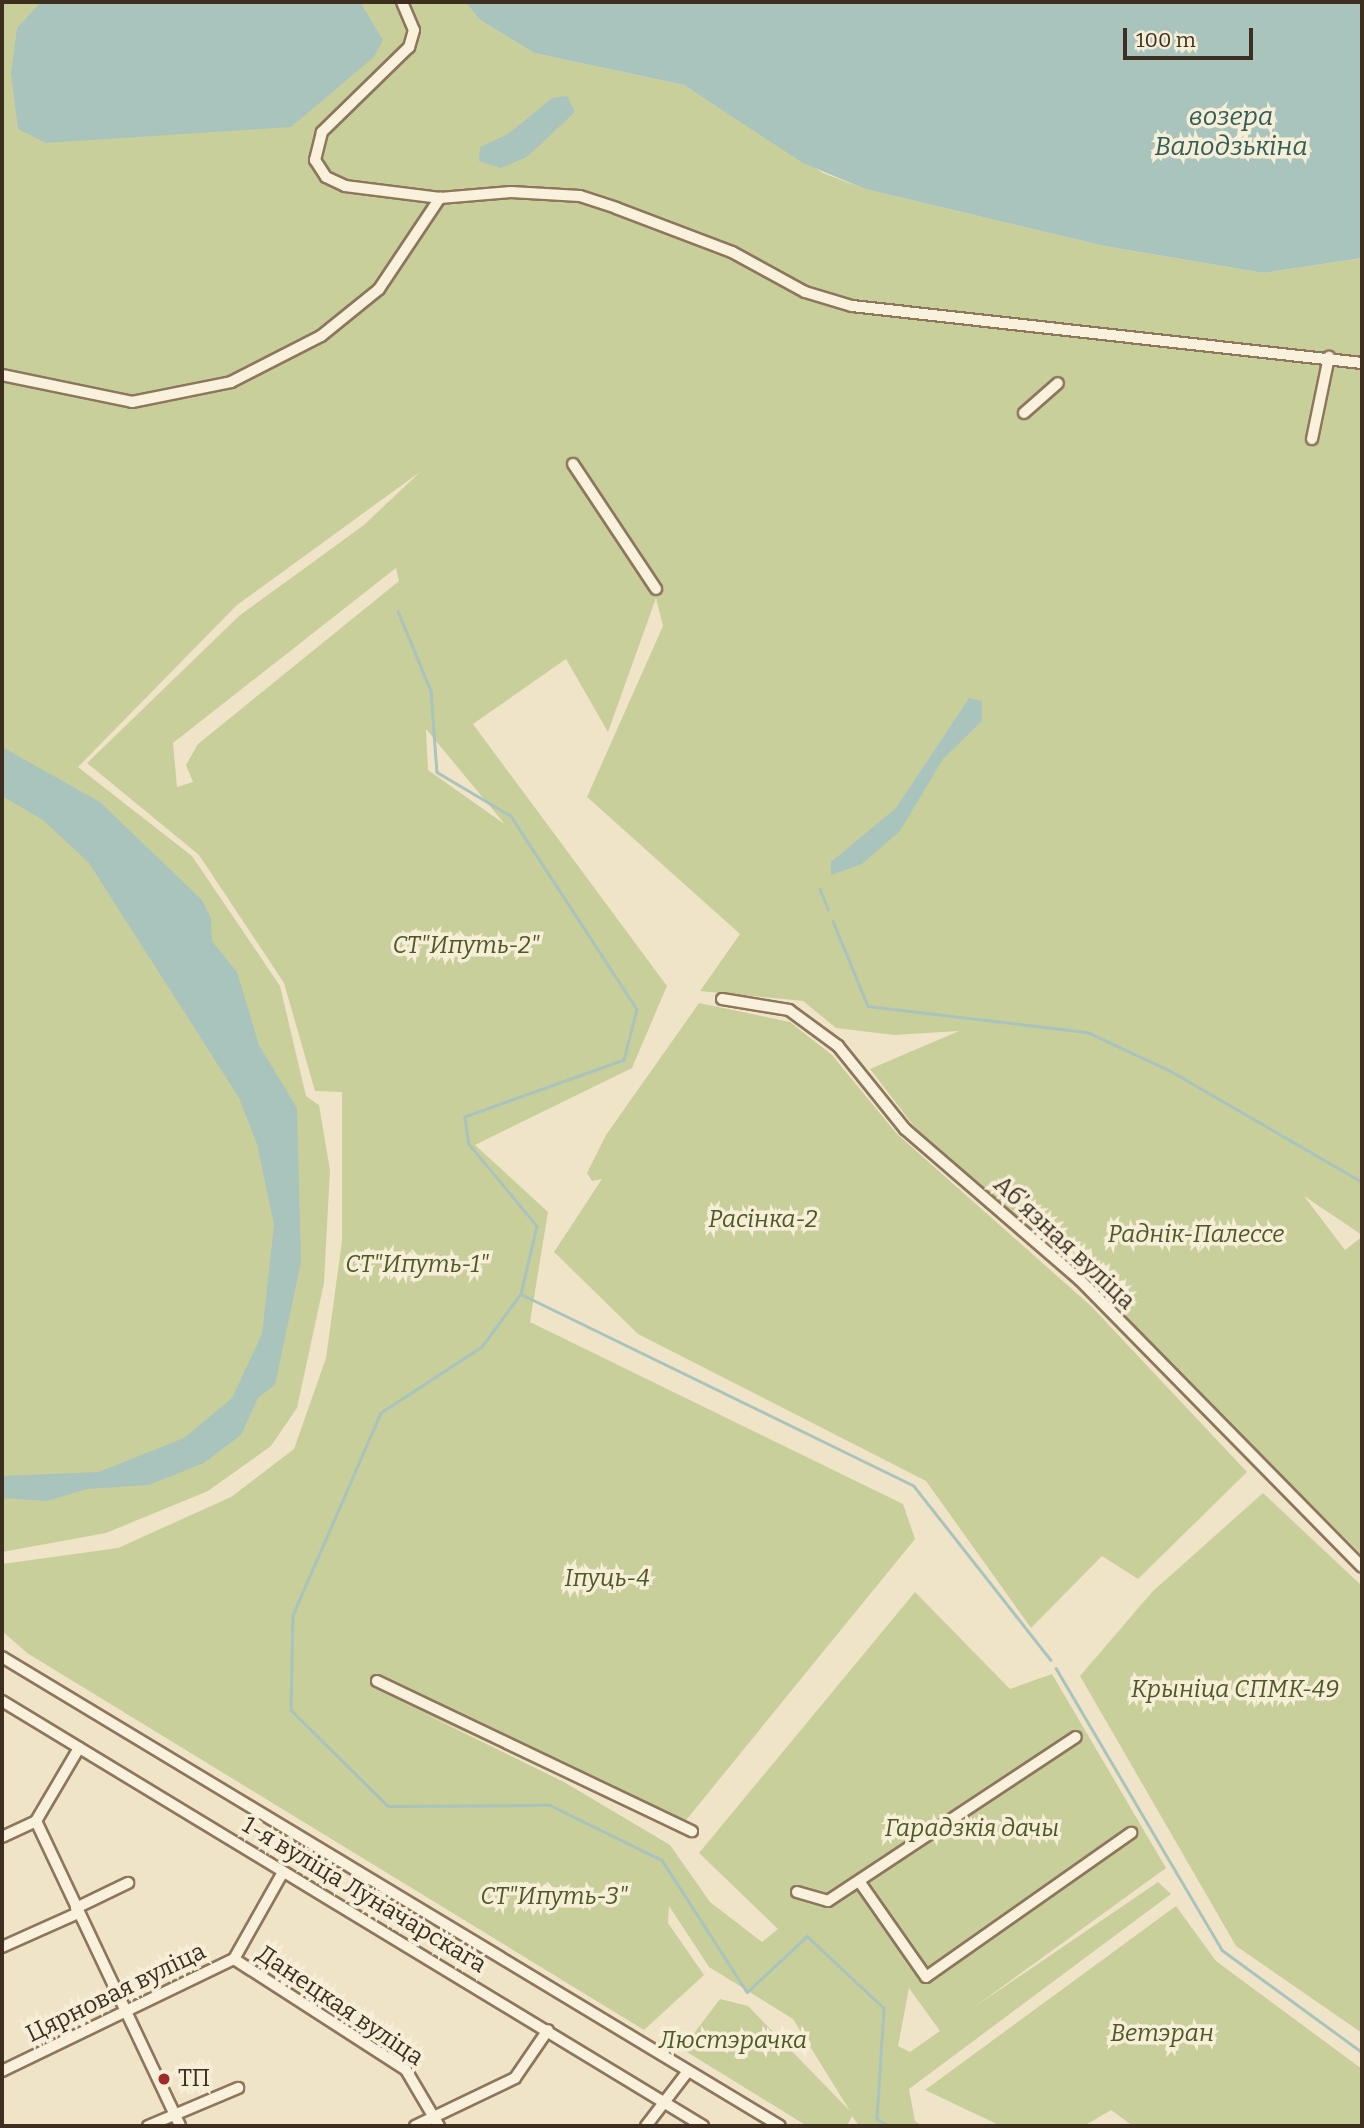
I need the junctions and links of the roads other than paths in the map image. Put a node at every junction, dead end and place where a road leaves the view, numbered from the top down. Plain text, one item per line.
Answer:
1 (402, 2) edge
2 (440, 198) junction
3 (1329, 357) junction
4 (1362, 363) edge
5 (2, 375) edge
6 (1058, 383) dead end
7 (1024, 413) dead end
8 (1312, 439) dead end
9 (573, 464) dead end
10 (656, 589) dead end
11 (722, 999) dead end
12 (1362, 1567) edge
13 (2, 1657) edge
14 (377, 1681) dead end
15 (2, 1701) edge
16 (1076, 1737) dead end
17 (79, 1748) junction
18 (36, 1821) junction
19 (692, 1831) dead end
20 (1131, 1833) dead end
21 (2, 1837) edge
22 (284, 1872) junction
23 (859, 1881) junction
24 (128, 1883) dead end
25 (797, 1892) dead end
26 (77, 1910) junction
27 (2, 1947) edge
28 (234, 1959) junction
29 (125, 2013) junction
30 (548, 2030) junction
31 (2, 2071) edge
32 (688, 2071) junction
33 (238, 2088) dead end
34 (666, 2104) junction
35 (174, 2114) junction
36 (437, 2122) edge
37 (148, 2126) edge
38 (180, 2126) edge
39 (415, 2126) edge
40 (646, 2126) edge
41 (703, 2126) edge
42 (780, 2126) edge

1 - 2 street
2 - 3 street
2 - 5 street
3 - 4 street
3 - 8 street
6 - 7 street
9 - 10 street
11 - 12 street, Абʼязная вуліца
13 - 32 street
14 - 19 street
15 - 17 street, 1-я вуліца Луначарскага
16 - 23 street
17 - 18 street
17 - 22 street, 1-я вуліца Луначарскага
18 - 21 street
18 - 26 street
20 - 23 street
22 - 28 street, Цярновая вуліца
22 - 30 street, 1-я вуліца Луначарскага
23 - 25 street
24 - 26 street
26 - 27 street
26 - 29 street
28 - 29 street, Цярновая вуліца
28 - 36 street, Данецкая вуліца
29 - 31 street, Цярновая вуліца
29 - 35 street
30 - 34 street, 1-я вуліца Луначарскага
30 - 36 street
32 - 34 street
32 - 42 street
33 - 35 street
34 - 40 street
34 - 41 street, 1-я вуліца Луначарскага
35 - 37 street
35 - 38 street
36 - 39 street

